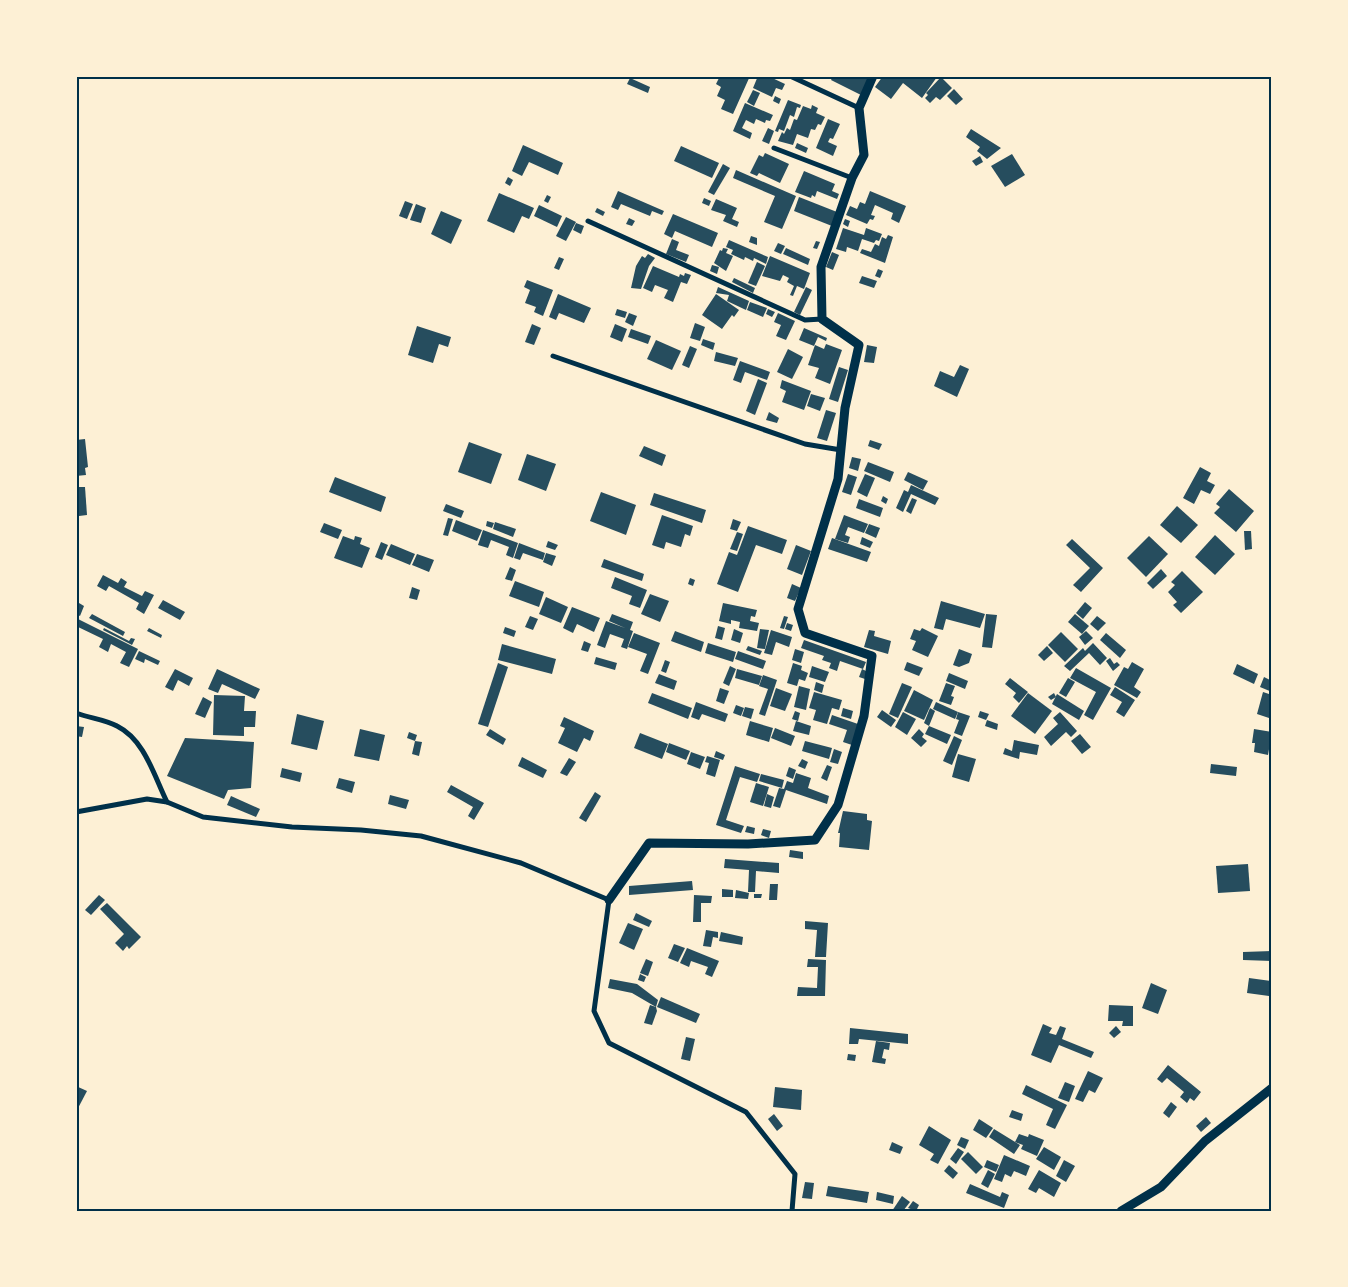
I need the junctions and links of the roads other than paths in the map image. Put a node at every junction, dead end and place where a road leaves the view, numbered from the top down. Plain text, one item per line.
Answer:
1 (790, 76) edge
2 (873, 76) edge
3 (859, 108) junction
4 (774, 148) dead end
5 (852, 178) junction
6 (588, 221) dead end
7 (822, 318) junction
8 (553, 356) dead end
9 (840, 450) junction
10 (76, 713) edge
11 (167, 802) junction
12 (76, 812) edge
13 (609, 900) junction
14 (1272, 1088) edge
15 (792, 1211) edge
16 (1121, 1211) edge

1 - 3 street
2 - 3 street
3 - 5 street
4 - 5 street
5 - 7 street
6 - 7 street
7 - 9 street
8 - 9 street
9 - 13 street
10 - 11 street
11 - 12 street
11 - 13 street
13 - 15 street
14 - 16 street

